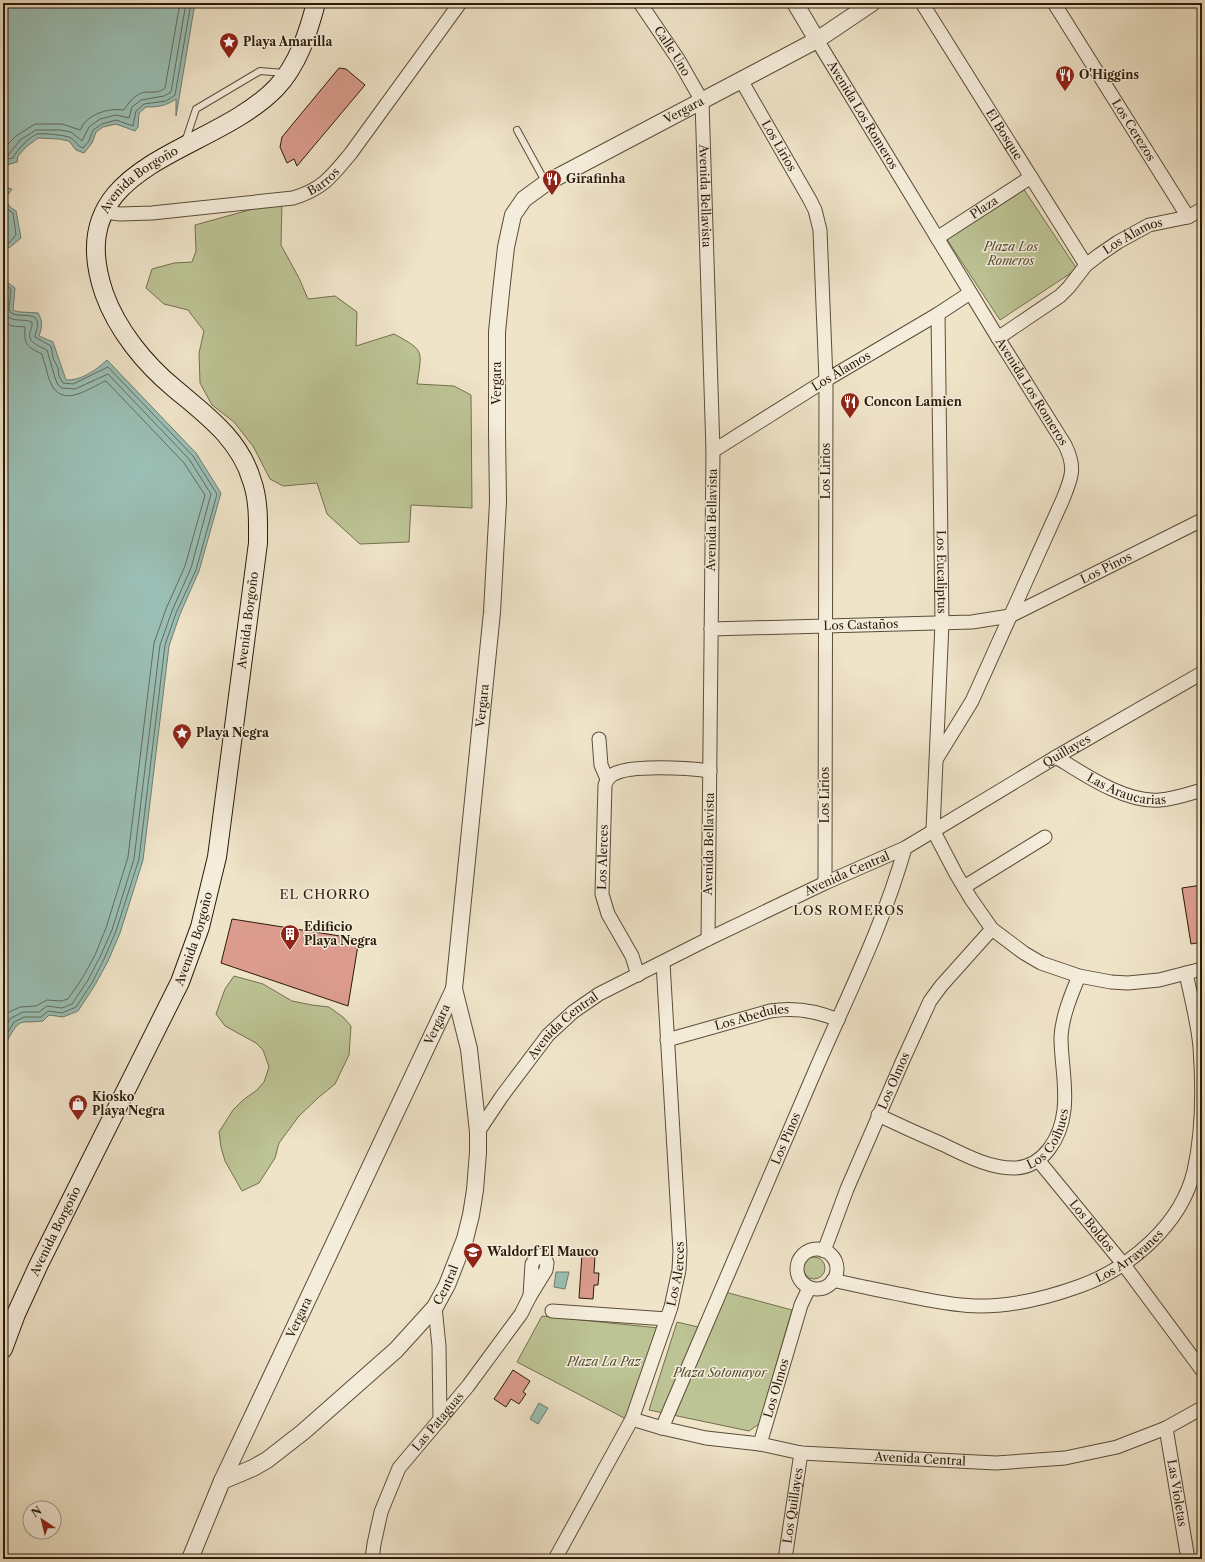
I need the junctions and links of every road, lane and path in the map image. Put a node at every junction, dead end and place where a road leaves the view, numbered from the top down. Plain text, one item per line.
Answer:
1 (316, 3) edge
2 (460, 3) edge
3 (640, 3) edge
4 (795, 3) edge
5 (872, 3) edge
6 (922, 3) edge
7 (1054, 3) edge
8 (817, 40) junction
9 (288, 74) junction
10 (741, 80) junction
11 (702, 101) junction
12 (517, 130) dead end
13 (184, 146) junction
14 (1031, 177) junction
15 (546, 183) junction
16 (1202, 209) edge
17 (104, 212) junction
18 (1188, 217) junction
19 (937, 238) junction
20 (1086, 265) junction
21 (970, 293) junction
22 (938, 314) junction
23 (998, 338) junction
24 (826, 380) junction
25 (713, 451) junction
26 (1202, 520) edge
27 (1010, 616) junction
28 (942, 622) junction
29 (826, 626) junction
30 (711, 629) junction
31 (1202, 673) edge
32 (599, 739) dead end
33 (1056, 757) junction
34 (936, 760) junction
35 (710, 770) junction
36 (607, 779) junction
37 (1202, 790) edge
38 (933, 830) junction
39 (1045, 837) dead end
40 (905, 848) junction
41 (825, 883) junction
42 (964, 887) junction
43 (992, 928) junction
44 (708, 939) junction
45 (663, 963) junction
46 (1202, 969) edge
47 (1186, 974) junction
48 (638, 975) junction
49 (1078, 976) junction
50 (454, 989) junction
51 (838, 1020) junction
52 (667, 1040) junction
53 (878, 1115) junction
54 (478, 1132) junction
55 (1038, 1160) junction
56 (824, 1251) junction
57 (1124, 1265) junction
58 (833, 1280) junction
59 (809, 1288) junction
60 (530, 1296) dead end
61 (435, 1307) junction
62 (552, 1311) dead end
63 (667, 1319) junction
64 (3, 1349) edge
65 (1202, 1370) edge
66 (1202, 1408) edge
67 (632, 1418) junction
68 (440, 1420) junction
69 (662, 1428) junction
70 (1166, 1428) junction
71 (760, 1444) junction
72 (801, 1452) junction
73 (222, 1481) junction
74 (190, 1559) edge
75 (372, 1559) edge
76 (555, 1559) edge
77 (785, 1559) edge
78 (1188, 1559) edge

1 - 9 main road, Avenida Borgoño
2 - 17 street, Barros
3 - 11 street, Calle Uno
4 - 8 street
5 - 8 street, Vergara
6 - 14 street, El Bosque
7 - 18 street, Los Cerezos
8 - 10 street, Vergara
8 - 19 street, Avenida Los Romeros
9 - 13 main road, Avenida Borgoño
9 - 13 lane
10 - 11 street, Vergara
10 - 24 street, Los Lirios
11 - 15 street, Vergara
11 - 25 street, Avenida Bellavista
12 - 15 lane
13 - 17 main road, Avenida Borgoño
14 - 19 street, Plaza
14 - 20 street, El Bosque
15 - 50 street, Vergara
16 - 18 street, Los Álamos
17 - 64 main road, Avenida Borgoño
18 - 20 street, Los Álamos
19 - 21 street, Avenida Los Romeros
20 - 23 street, Los Álamos
21 - 22 street, Los Álamos
21 - 23 street, Avenida Los Romeros
22 - 24 street, Los Álamos
22 - 28 street, Los Eucaliptus
23 - 27 street, Avenida Los Romeros
24 - 25 street, Los Álamos
24 - 29 street, Los Lirios
25 - 30 street, Avenida Bellavista
26 - 27 street, Los Pinos
27 - 28 street, Los Castaños
27 - 34 street, Avenida Los Romeros
28 - 29 street, Los Castaños
28 - 34 street, Los Eucaliptus
29 - 30 street, Los Castaños
29 - 41 street, Los Lirios
30 - 35 street, Avenida Bellavista
31 - 33 street, Quillayes
32 - 36 street, Los Alerces
33 - 37 street, Las Araucarias
33 - 38 street, Quillayes
34 - 38 street, Los Eucaliptus
35 - 36 street
35 - 44 street, Avenida Bellavista
36 - 48 street, Los Alerces
38 - 40 street, Avenida Central
38 - 42 street
39 - 42 street
40 - 41 street, Avenida Central
40 - 51 street, Los Pinos
41 - 44 street, Avenida Central
42 - 43 street
43 - 49 street
43 - 53 street, Los Olmos
44 - 45 street, Avenida Central
45 - 48 street, Avenida Central
45 - 52 street, Los Alerces
46 - 47 street
47 - 49 street
47 - 57 street, Los Arrayanes
48 - 54 street, Avenida Central
49 - 55 street, Los Coihues
50 - 54 street, Central
50 - 73 street, Vergara
51 - 52 street, Los Abedules
51 - 69 street, Los Pinos
52 - 63 street, Los Alerces
53 - 55 street, Los Coihues
53 - 56 street, Los Olmos
54 - 61 street, Central
55 - 57 street, Los Boldos
56 - 58 street
56 - 59 street
57 - 58 street, Los Arrayanes
57 - 65 street, Los Boldos
58 - 59 street
59 - 71 street, Los Olmos
60 - 68 street, Las Pataguas
61 - 68 street
61 - 73 street, Central
62 - 63 street
63 - 67 street, Los Alerces
66 - 70 street, Avenida Central
67 - 69 street, Avenida Central
67 - 76 street, Los Alerces
68 - 75 street, Las Pataguas
69 - 71 street, Avenida Central
70 - 72 street, Avenida Central
70 - 78 street, Las Violetas
71 - 72 street, Avenida Central
72 - 77 street, Los Quillayes
73 - 74 street, Vergara

